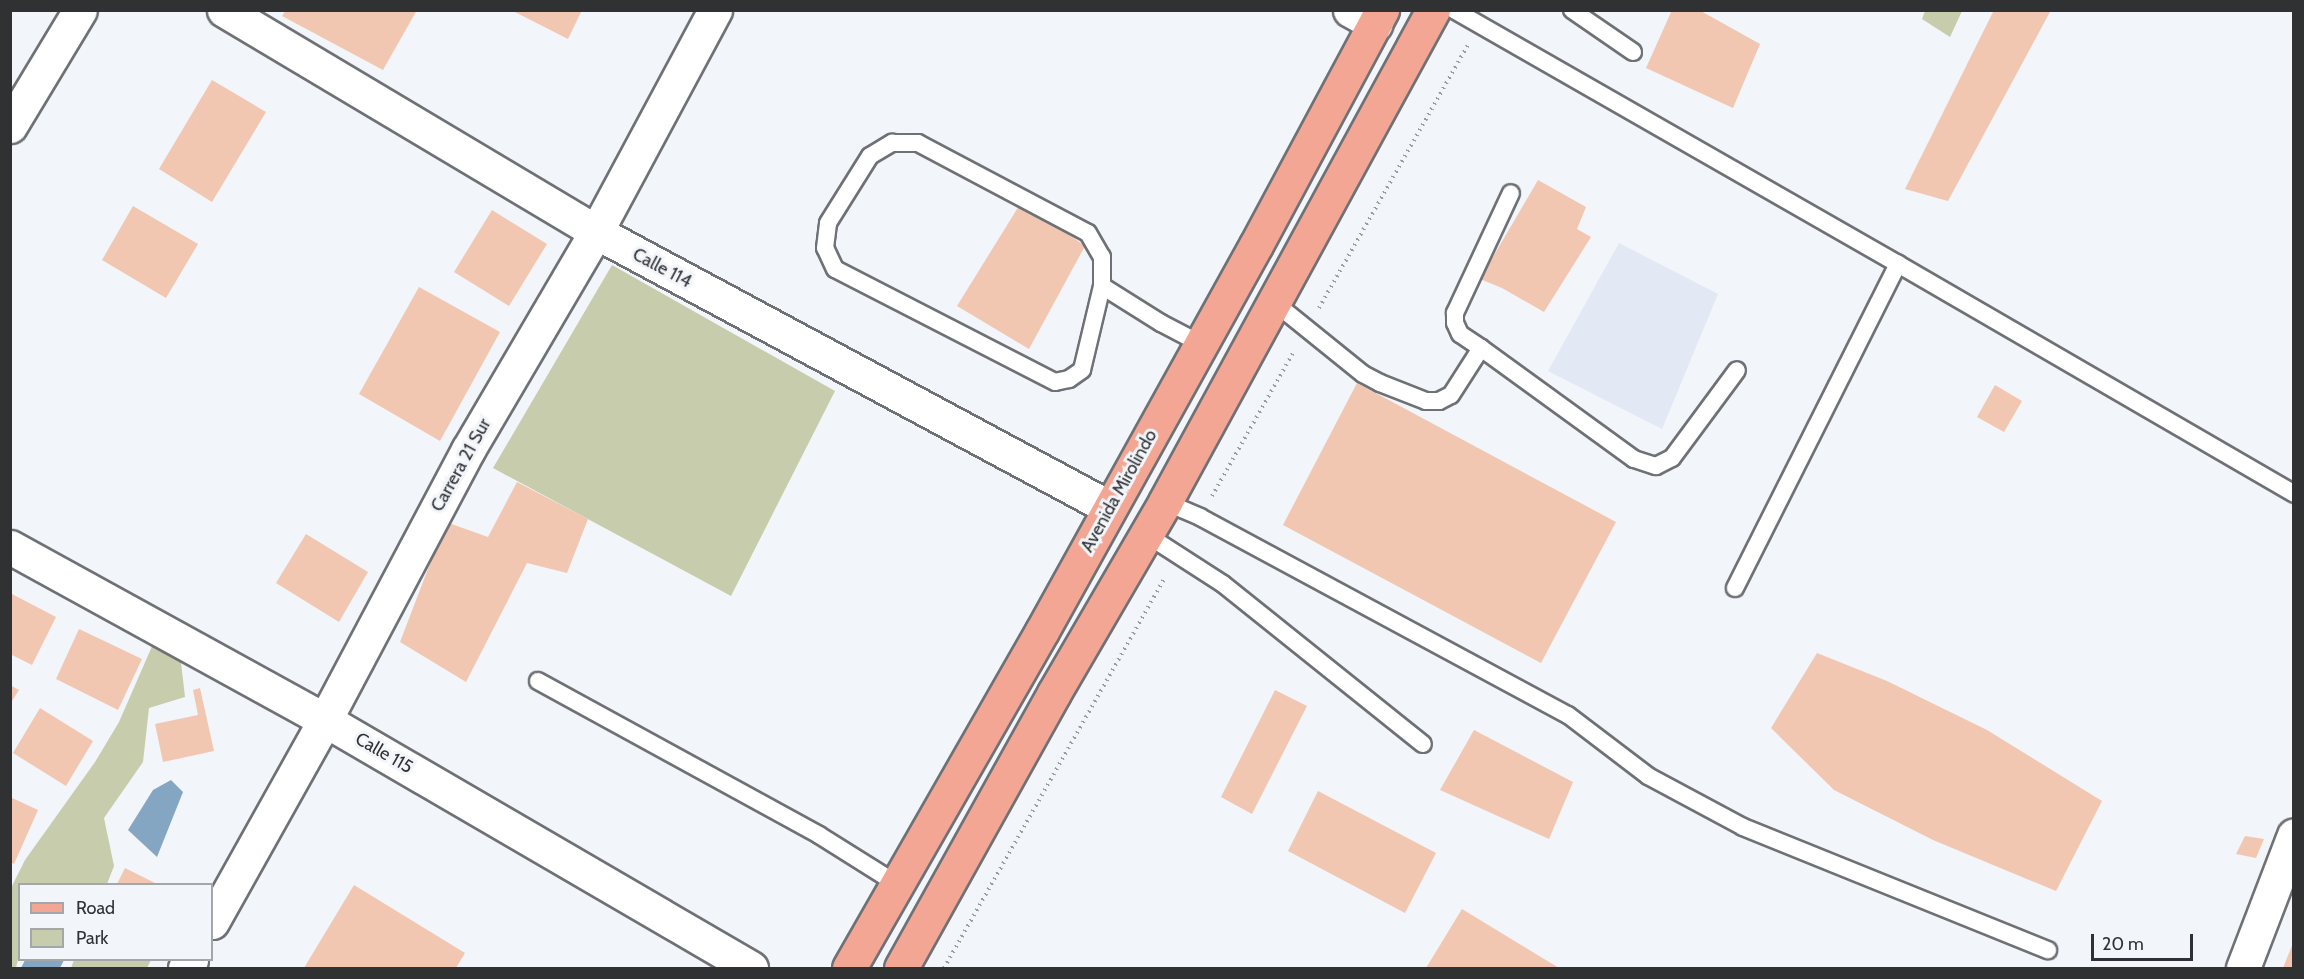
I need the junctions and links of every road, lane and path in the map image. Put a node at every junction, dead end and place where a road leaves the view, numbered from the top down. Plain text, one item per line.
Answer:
1 (80, 10) edge
2 (224, 10) edge
3 (715, 10) edge
4 (1433, 10) edge
5 (1454, 10) edge
6 (1572, 10) edge
7 (1369, 15) edge
8 (1479, 25) junction
9 (1633, 52) dead end
10 (10, 126) edge
11 (1511, 193) dead end
12 (596, 232) junction
13 (1898, 264) junction
14 (1102, 286) junction
15 (1275, 303) junction
16 (1308, 328) junction
17 (1201, 345) junction
18 (1481, 348) junction
19 (1737, 370) dead end
20 (2294, 494) edge
21 (1166, 502) junction
22 (1110, 508) junction
23 (1200, 517) junction
24 (1146, 535) junction
25 (10, 547) edge
26 (1179, 553) junction
27 (1736, 588) dead end
28 (538, 681) dead end
29 (325, 720) junction
30 (1423, 744) dead end
31 (2294, 835) edge
32 (897, 884) junction
33 (213, 920) edge
34 (2048, 951) dead end
35 (739, 966) edge
36 (849, 969) edge
37 (901, 969) edge
38 (944, 969) edge
39 (2243, 969) edge

1 - 10 street
2 - 12 street, Calle 114
3 - 12 street, Carrera 21 Sur
4 - 15 main road
5 - 8 lane
6 - 9 lane
7 - 17 main road, Avenida Mirolindo
8 - 13 lane
8 - 16 path
11 - 18 lane
12 - 22 street, Calle 114
12 - 29 street, Carrera 21 Sur
13 - 20 lane
13 - 27 lane
14 - 14 lane
14 - 17 lane
15 - 16 lane
15 - 21 main road
16 - 18 lane
16 - 23 path
17 - 22 main road, Avenida Mirolindo
18 - 19 lane
21 - 23 lane
21 - 24 main road
22 - 32 main road, Avenida Mirolindo
23 - 34 lane
24 - 26 lane
24 - 37 main road
25 - 29 street, Calle 115
26 - 30 lane
26 - 38 path
28 - 32 lane
29 - 33 street, Carrera 21 Sur
29 - 35 street, Calle 115
31 - 39 street
32 - 36 main road, Avenida Mirolindo

